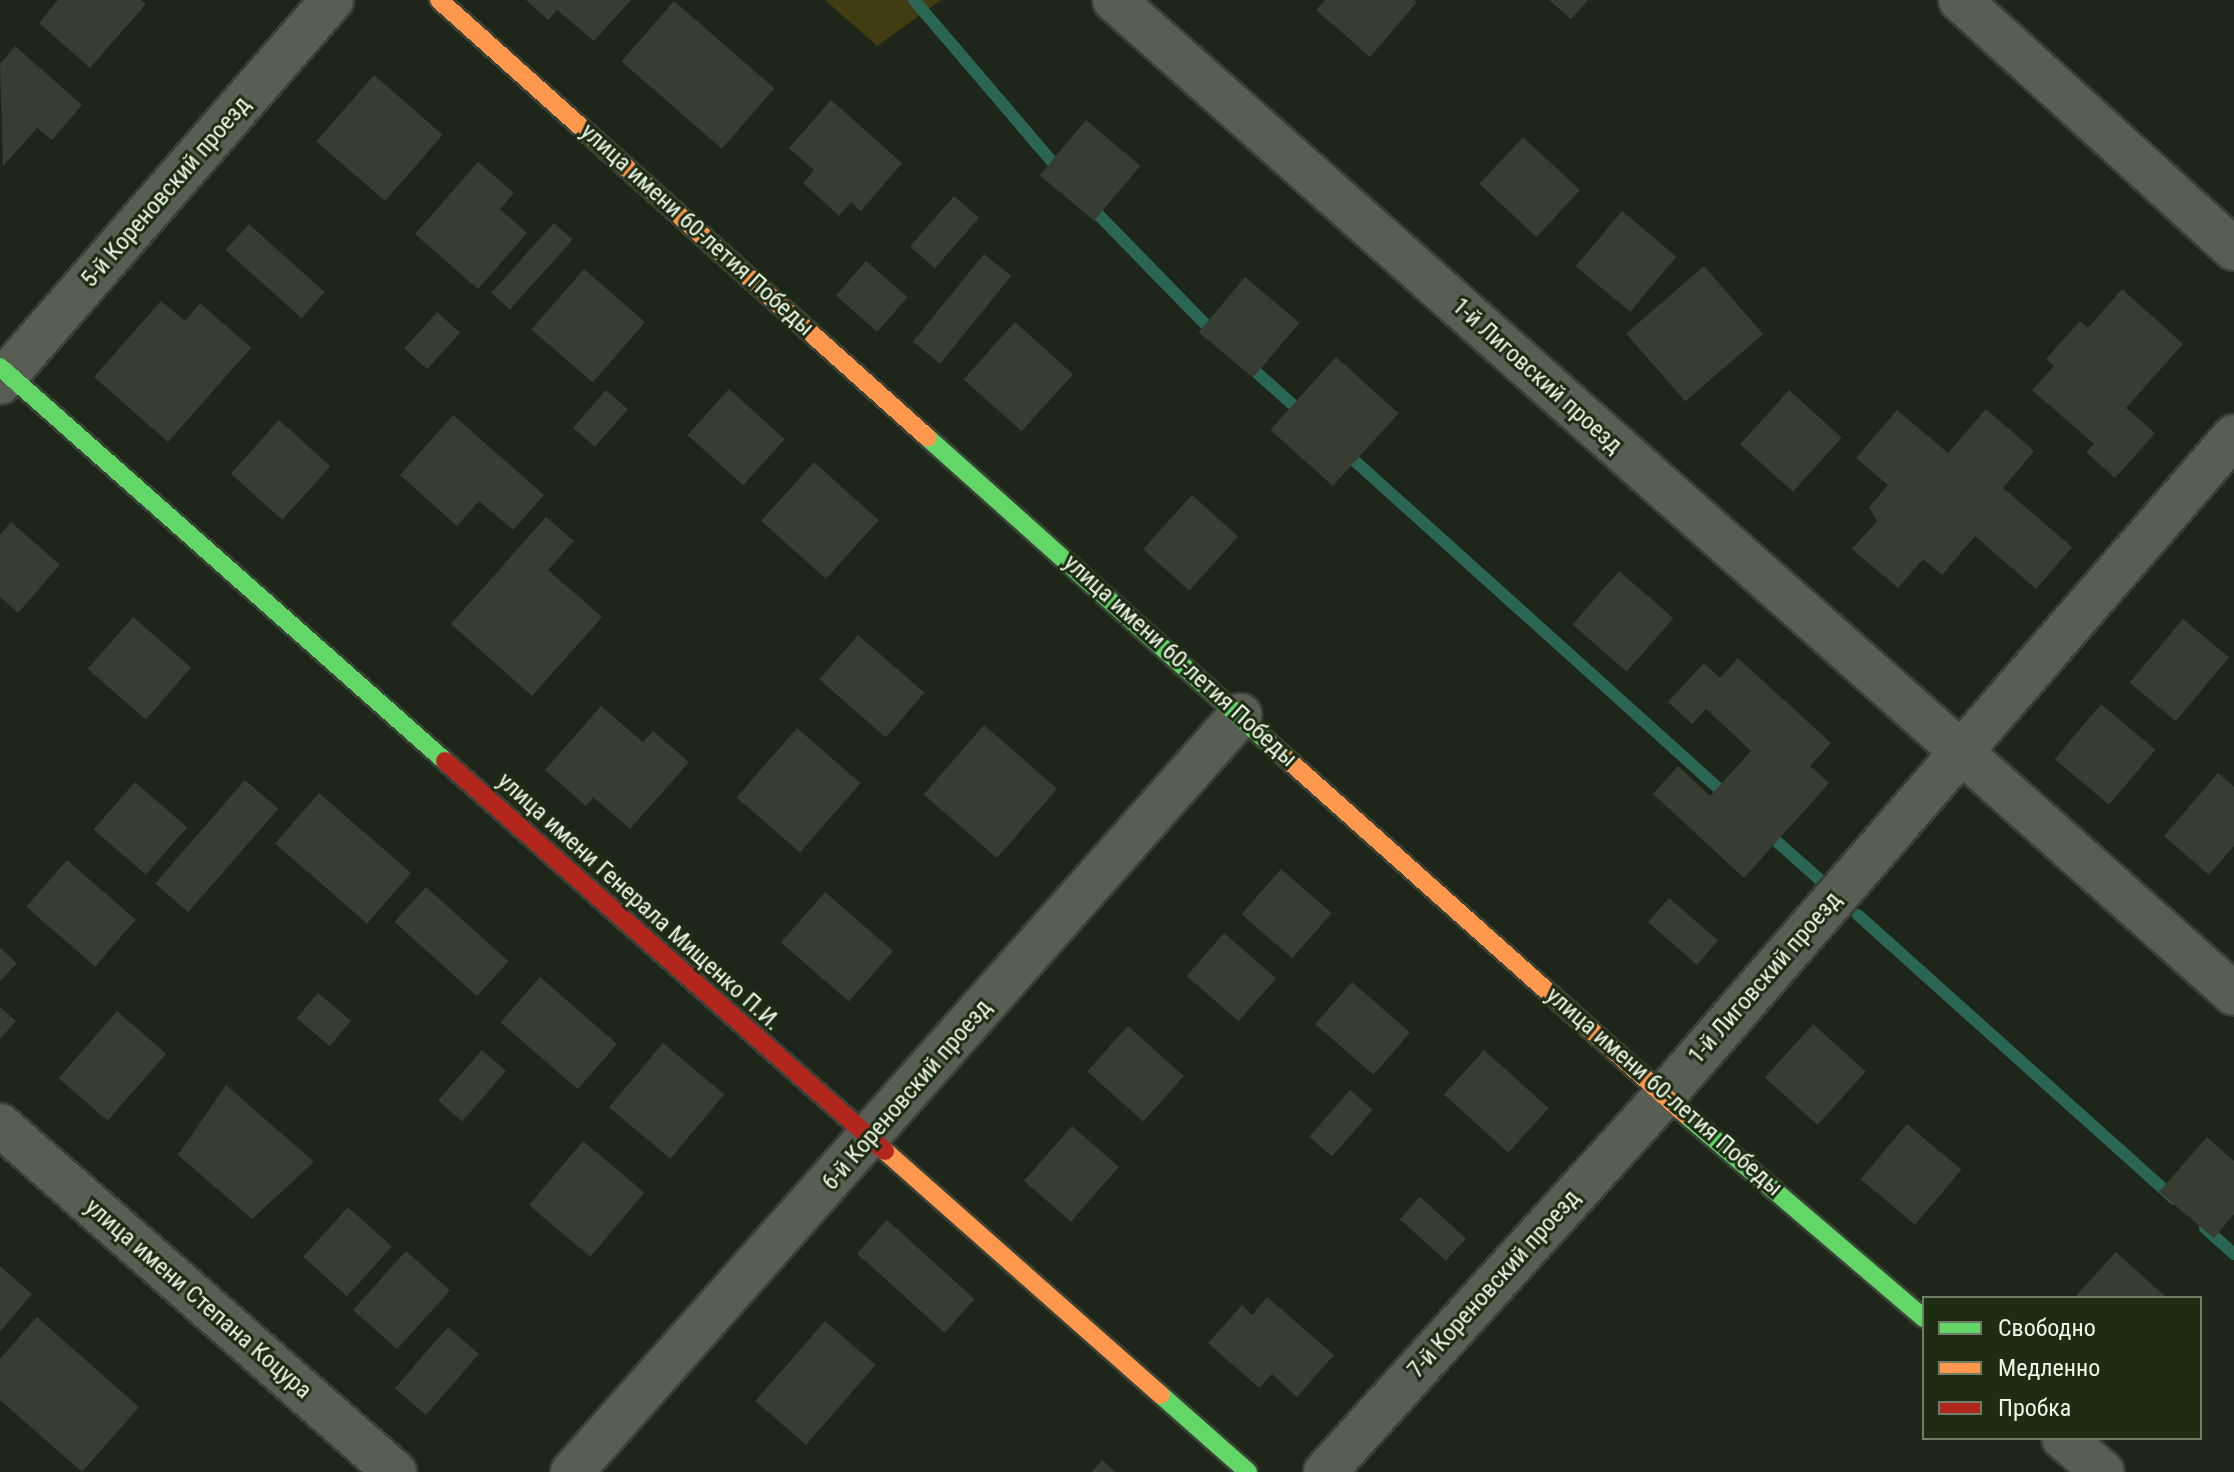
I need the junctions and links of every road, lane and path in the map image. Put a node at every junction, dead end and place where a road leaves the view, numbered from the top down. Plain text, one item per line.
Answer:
1 (332, 0) edge
2 (439, 0) edge
3 (1114, 0) edge
4 (1960, 0) edge
5 (2234, 249) edge
6 (3, 375) edge
7 (2234, 436) edge
8 (1240, 715) junction
9 (1960, 751) junction
10 (2234, 994) edge
11 (1664, 1096) junction
12 (0, 1125) edge
13 (870, 1139) junction
14 (1922, 1316) edge
15 (2065, 1440) edge
16 (395, 1472) edge
17 (572, 1472) edge
18 (1248, 1472) edge
19 (1325, 1472) edge
20 (2103, 1472) edge

1 - 6 street, 5-й Кореновский проезд
2 - 8 street, улица имени 60-летия Победы
3 - 9 street, 1-й Лиговский проезд
4 - 5 street
6 - 13 street, улица имени Генерала Мищенко П.И.
7 - 9 street, 1-й Лиговский проезд
8 - 11 street, улица имени 60-летия Победы
8 - 13 street, 6-й Кореновский проезд
9 - 10 street, 1-й Лиговский проезд
9 - 11 street, 1-й Лиговский проезд
11 - 14 street, улица имени 60-летия Победы
11 - 19 street, 7-й Кореновский проезд
12 - 16 street, улица имени Степана Коцура
13 - 17 street, 6-й Кореновский проезд
13 - 18 street, улица имени Генерала Мищенко П.И.
15 - 20 street

